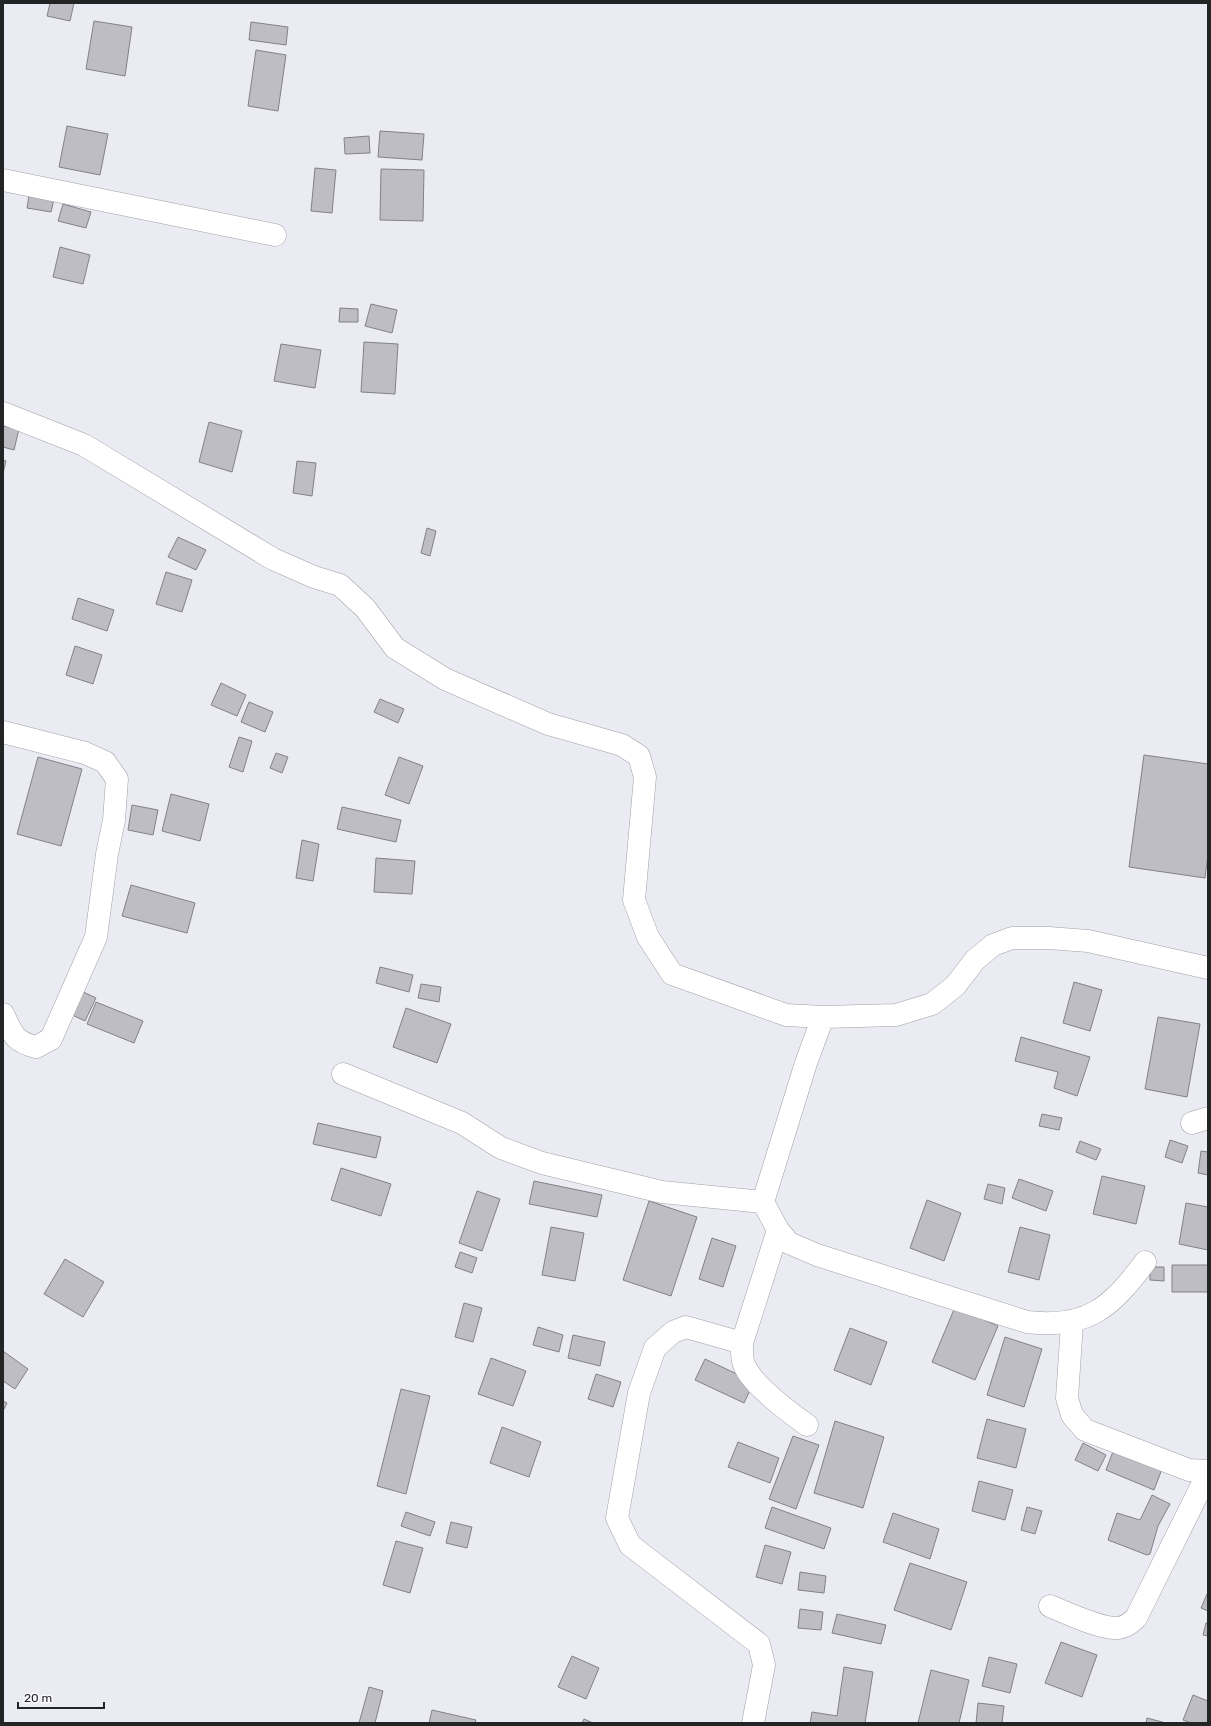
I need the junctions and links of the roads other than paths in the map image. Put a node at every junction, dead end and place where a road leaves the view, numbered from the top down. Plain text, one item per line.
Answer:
1 (3, 180) edge
2 (275, 235) dead end
3 (3, 413) edge
4 (3, 732) edge
5 (1208, 968) edge
6 (3, 1014) edge
7 (823, 1017) junction
8 (343, 1074) dead end
9 (763, 1202) junction
10 (778, 1230) junction
11 (1145, 1262) dead end
12 (1072, 1323) junction
13 (742, 1343) junction
14 (807, 1425) dead end
15 (1208, 1472) edge
16 (1050, 1606) dead end
17 (753, 1723) edge

1 - 2 street
3 - 7 street
4 - 6 street
5 - 7 street
7 - 9 street
8 - 9 street
9 - 10 street
10 - 12 street
10 - 13 street
11 - 12 street
12 - 15 street
13 - 14 street
13 - 17 street
15 - 16 street

